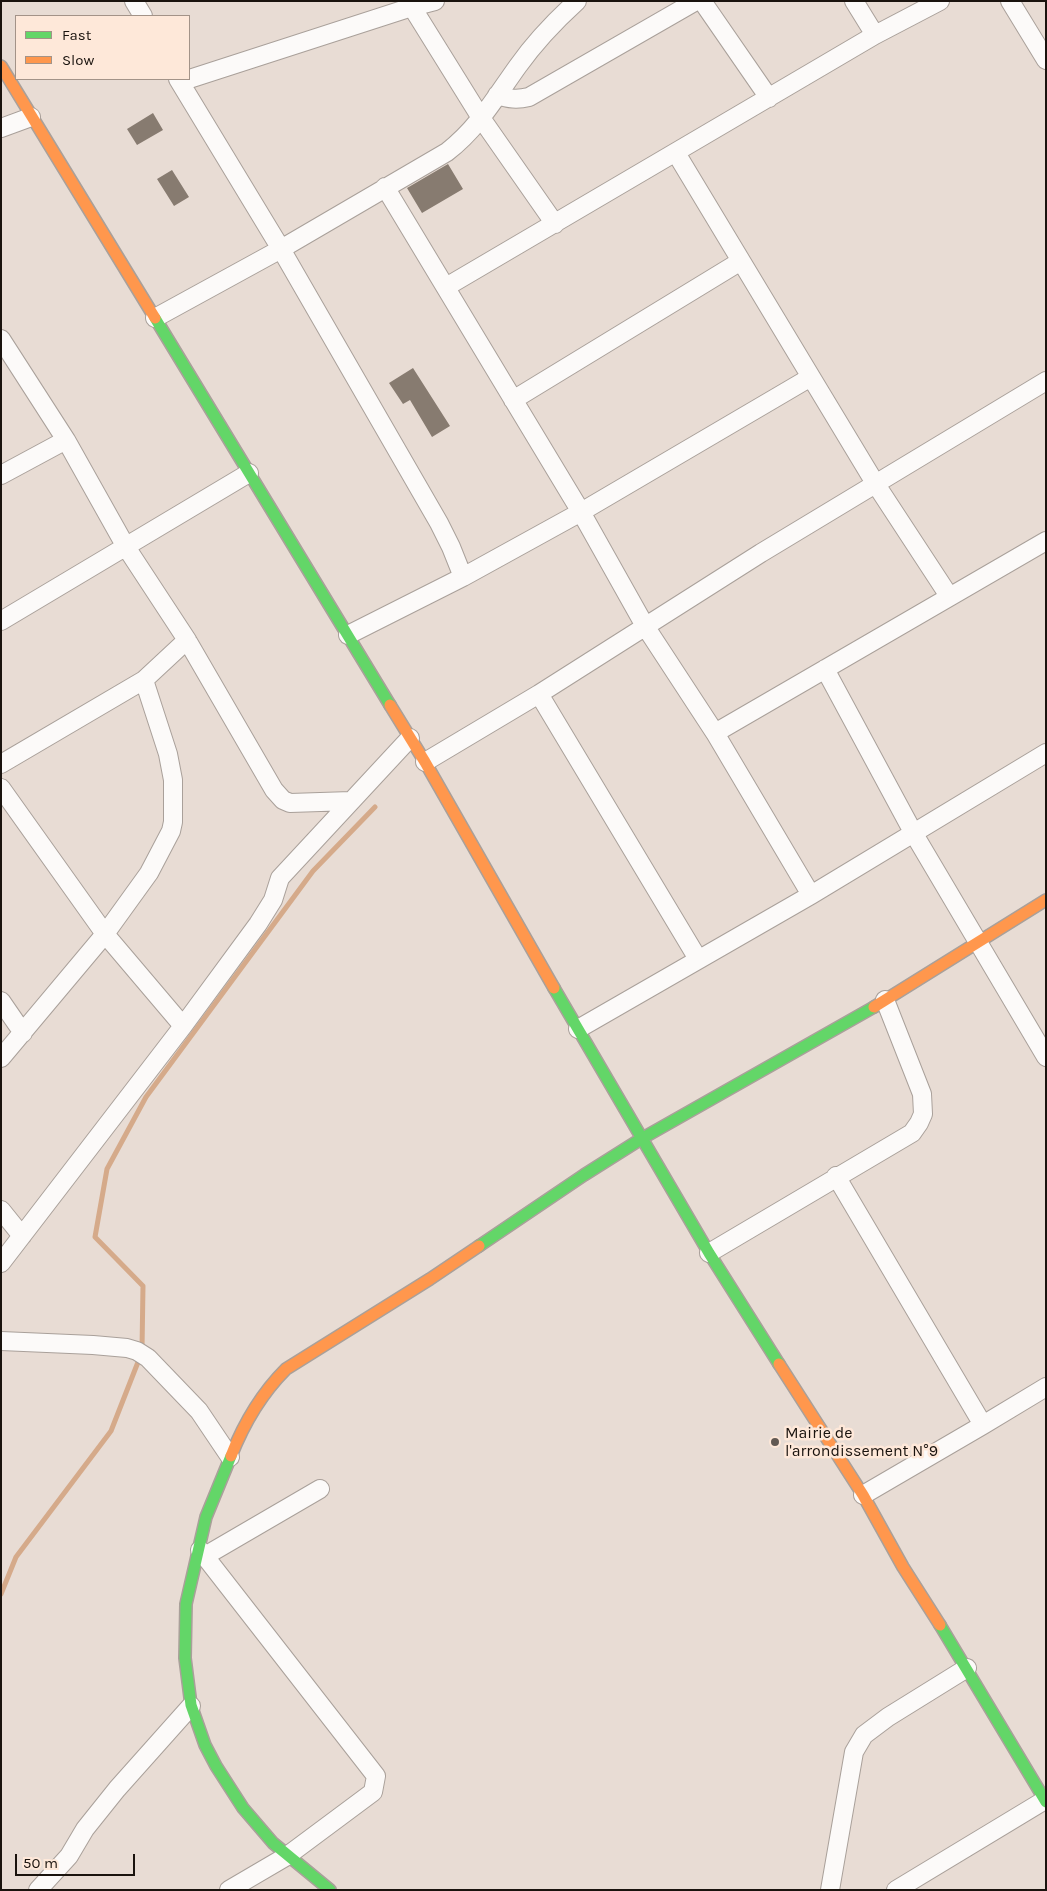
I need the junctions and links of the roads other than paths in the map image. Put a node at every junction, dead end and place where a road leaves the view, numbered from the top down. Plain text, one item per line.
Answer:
1 (134, 1) edge
2 (435, 1) edge
3 (577, 1) edge
4 (696, 1) edge
5 (702, 1) edge
6 (854, 1) edge
7 (940, 1) edge
8 (1010, 1) edge
9 (412, 7) junction
10 (142, 15) edge
11 (875, 35) junction
12 (1046, 60) edge
13 (1, 66) edge
14 (190, 77) edge
15 (179, 80) edge
16 (497, 95) junction
17 (769, 98) junction
18 (31, 117) junction
19 (481, 118) junction
20 (1, 128) edge
21 (676, 153) junction
22 (385, 187) junction
23 (555, 224) junction
24 (281, 248) junction
25 (741, 261) junction
26 (446, 286) junction
27 (156, 318) junction
28 (1, 339) edge
29 (811, 377) junction
30 (1046, 381) edge
31 (513, 400) junction
32 (66, 440) junction
33 (249, 472) junction
34 (1, 475) edge
35 (875, 483) junction
36 (580, 512) junction
37 (1046, 541) edge
38 (126, 546) junction
39 (463, 577) junction
40 (950, 596) junction
41 (1, 621) edge
42 (645, 626) junction
43 (348, 635) junction
44 (186, 640) junction
45 (825, 669) junction
46 (144, 680) junction
47 (539, 694) junction
48 (715, 733) junction
49 (410, 738) junction
50 (1046, 753) edge
51 (425, 762) junction
52 (1, 764) edge
53 (1, 788) edge
54 (351, 801) junction
55 (914, 834) junction
56 (811, 895) junction
57 (1046, 900) edge
58 (105, 934) junction
59 (978, 942) junction
60 (698, 959) junction
61 (885, 1000) junction
62 (1, 1001) edge
63 (183, 1026) junction
64 (578, 1029) junction
65 (23, 1033) junction
66 (1046, 1057) edge
67 (1, 1058) edge
68 (641, 1139) junction
69 (836, 1176) junction
70 (1, 1210) edge
71 (22, 1236) junction
72 (709, 1253) junction
73 (1, 1263) edge
74 (1, 1341) edge
75 (1046, 1387) edge
76 (984, 1425) junction
77 (230, 1457) junction
78 (320, 1489) dead end
79 (863, 1495) junction
80 (202, 1553) junction
81 (967, 1668) junction
82 (191, 1706) junction
83 (1045, 1801) edge
84 (287, 1856) junction
85 (38, 1890) edge
86 (229, 1890) edge
87 (330, 1890) edge
88 (830, 1890) edge
89 (896, 1890) edge

1 - 10 street
2 - 9 street
3 - 16 street
4 - 16 street
5 - 17 street
6 - 11 street
7 - 11 street
8 - 12 street
9 - 14 street
9 - 19 street
11 - 17 street
13 - 18 street
15 - 24 street
16 - 19 street
17 - 21 street
18 - 20 street
18 - 27 street
19 - 22 street
19 - 23 street
21 - 23 street
21 - 25 street
22 - 24 street
22 - 26 street
23 - 26 street
24 - 27 street
24 - 39 street
25 - 29 street
25 - 31 street
26 - 31 street
27 - 33 street
28 - 32 street
29 - 35 street
29 - 36 street
30 - 35 street
31 - 36 street
32 - 34 street
32 - 38 street
33 - 38 street
33 - 43 street
35 - 40 street
35 - 42 street
36 - 39 street
36 - 42 street
37 - 40 street
38 - 41 street
38 - 44 street
39 - 43 street
40 - 45 street
42 - 47 street
42 - 48 street
43 - 49 street
44 - 46 street
44 - 54 street
45 - 48 street
45 - 55 street
46 - 52 street
46 - 58 street
47 - 51 street
47 - 60 street
48 - 56 street
49 - 51 street
49 - 54 street
50 - 55 street
51 - 64 street
53 - 58 street
54 - 63 street
55 - 56 street
55 - 59 street
56 - 60 street
57 - 59 street
58 - 63 street
58 - 65 street
59 - 61 street
59 - 66 street
60 - 64 street
61 - 68 street
61 - 69 street
62 - 65 street
63 - 71 street
64 - 68 street
65 - 67 street
68 - 72 street
68 - 77 street
69 - 72 street
69 - 76 street
70 - 71 street
71 - 73 street
72 - 79 street
74 - 77 street
75 - 76 street
76 - 79 street
77 - 80 street
78 - 80 street
79 - 81 street
80 - 82 street
80 - 84 street
81 - 83 street
81 - 88 street
82 - 84 street
82 - 85 street
83 - 89 street
84 - 86 street
84 - 87 street

